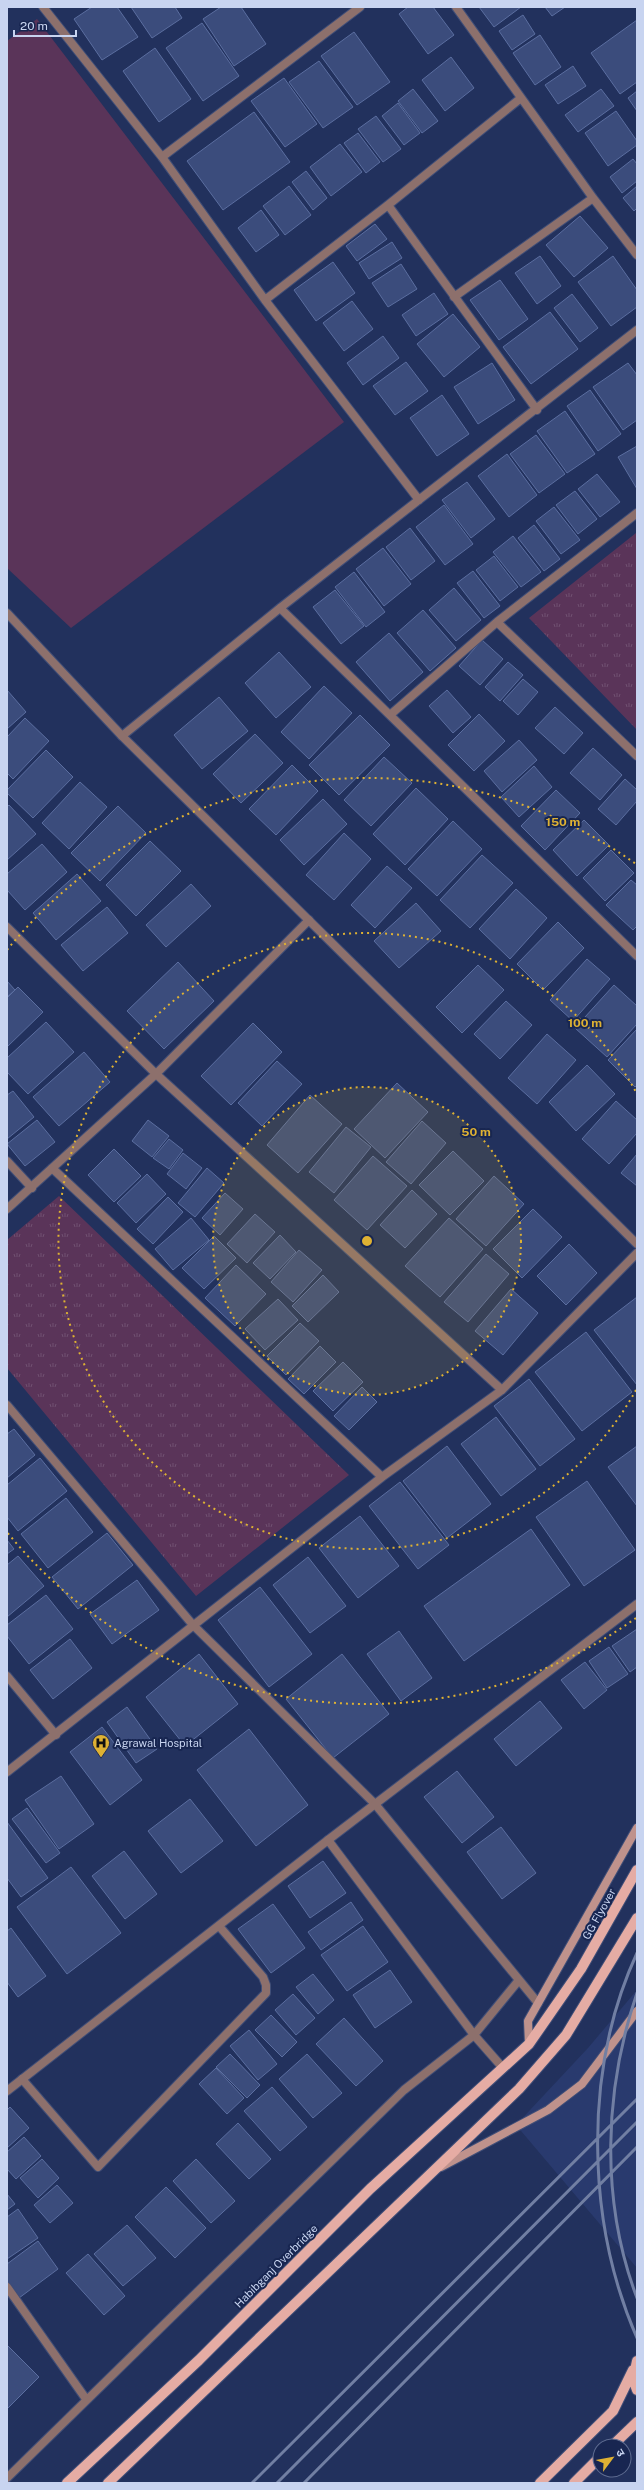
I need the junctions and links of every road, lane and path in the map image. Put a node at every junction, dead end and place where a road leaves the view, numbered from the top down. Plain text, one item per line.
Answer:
1 (43, 7) edge
2 (360, 7) edge
3 (456, 7) edge
4 (521, 98) junction
5 (162, 157) junction
6 (592, 198) junction
7 (388, 205) junction
8 (637, 255) edge
9 (454, 297) junction
10 (265, 300) junction
11 (637, 330) edge
12 (537, 410) junction
13 (419, 500) junction
14 (637, 513) edge
15 (280, 608) junction
16 (7, 613) edge
17 (497, 622) junction
18 (390, 715) junction
19 (122, 736) junction
20 (637, 756) edge
21 (309, 920) junction
22 (7, 927) edge
23 (637, 956) edge
24 (156, 1074) junction
25 (7, 1161) edge
26 (52, 1168) junction
27 (32, 1188) junction
28 (7, 1209) edge
29 (637, 1244) edge
30 (637, 1253) edge
31 (502, 1390) junction
32 (7, 1405) edge
33 (382, 1477) junction
34 (637, 1604) edge
35 (193, 1625) junction
36 (7, 1676) edge
37 (56, 1734) junction
38 (7, 1772) edge
39 (375, 1804) junction
40 (637, 1828) edge
41 (328, 1840) junction
42 (637, 1870) edge
43 (637, 1918) edge
44 (219, 1926) junction
45 (519, 1980) junction
46 (538, 2003) junction
47 (637, 2011) edge
48 (474, 2035) junction
49 (529, 2044) junction
50 (503, 2068) junction
51 (22, 2079) junction
52 (7, 2091) edge
53 (438, 2168) junction
54 (7, 2287) edge
55 (635, 2366) edge
56 (637, 2390) edge
57 (86, 2399) junction
58 (637, 2422) edge
59 (620, 2438) edge
60 (592, 2465) edge
61 (7, 2478) edge
62 (67, 2483) edge
63 (108, 2483) edge
64 (540, 2483) edge
65 (574, 2483) edge

1 - 5 street
2 - 5 street
3 - 4 street
4 - 6 street
4 - 7 street
5 - 10 street
6 - 8 street
6 - 9 street
7 - 9 street
7 - 10 street
9 - 12 street
10 - 13 street
11 - 12 street
12 - 13 street
13 - 15 street
14 - 17 street
15 - 18 street
15 - 19 street
16 - 19 street
17 - 18 street
17 - 20 street
18 - 23 street
19 - 21 street
21 - 24 street
21 - 29 street
22 - 24 street
24 - 26 street
24 - 31 street
25 - 27 street
26 - 27 street
26 - 33 street
27 - 28 street
30 - 31 street
31 - 33 street
32 - 35 street
33 - 35 street
34 - 39 street
35 - 37 street
35 - 39 street
36 - 37 street
37 - 38 street
39 - 41 street
39 - 45 street
40 - 46 main road
41 - 44 street
41 - 48 street
42 - 49 main road, GG Flyover
43 - 53 main road
44 - 51 street
44 - 51 street
45 - 46 street
45 - 48 street
46 - 49 main road
47 - 53 main road
48 - 50 street
48 - 57 street
49 - 50 main road, Habibganj Overbridge
50 - 62 main road, Habibganj Overbridge
51 - 52 street
53 - 63 main road
54 - 57 street
55 - 56 main road
55 - 64 main road
57 - 61 street
58 - 59 main road
60 - 65 main road

